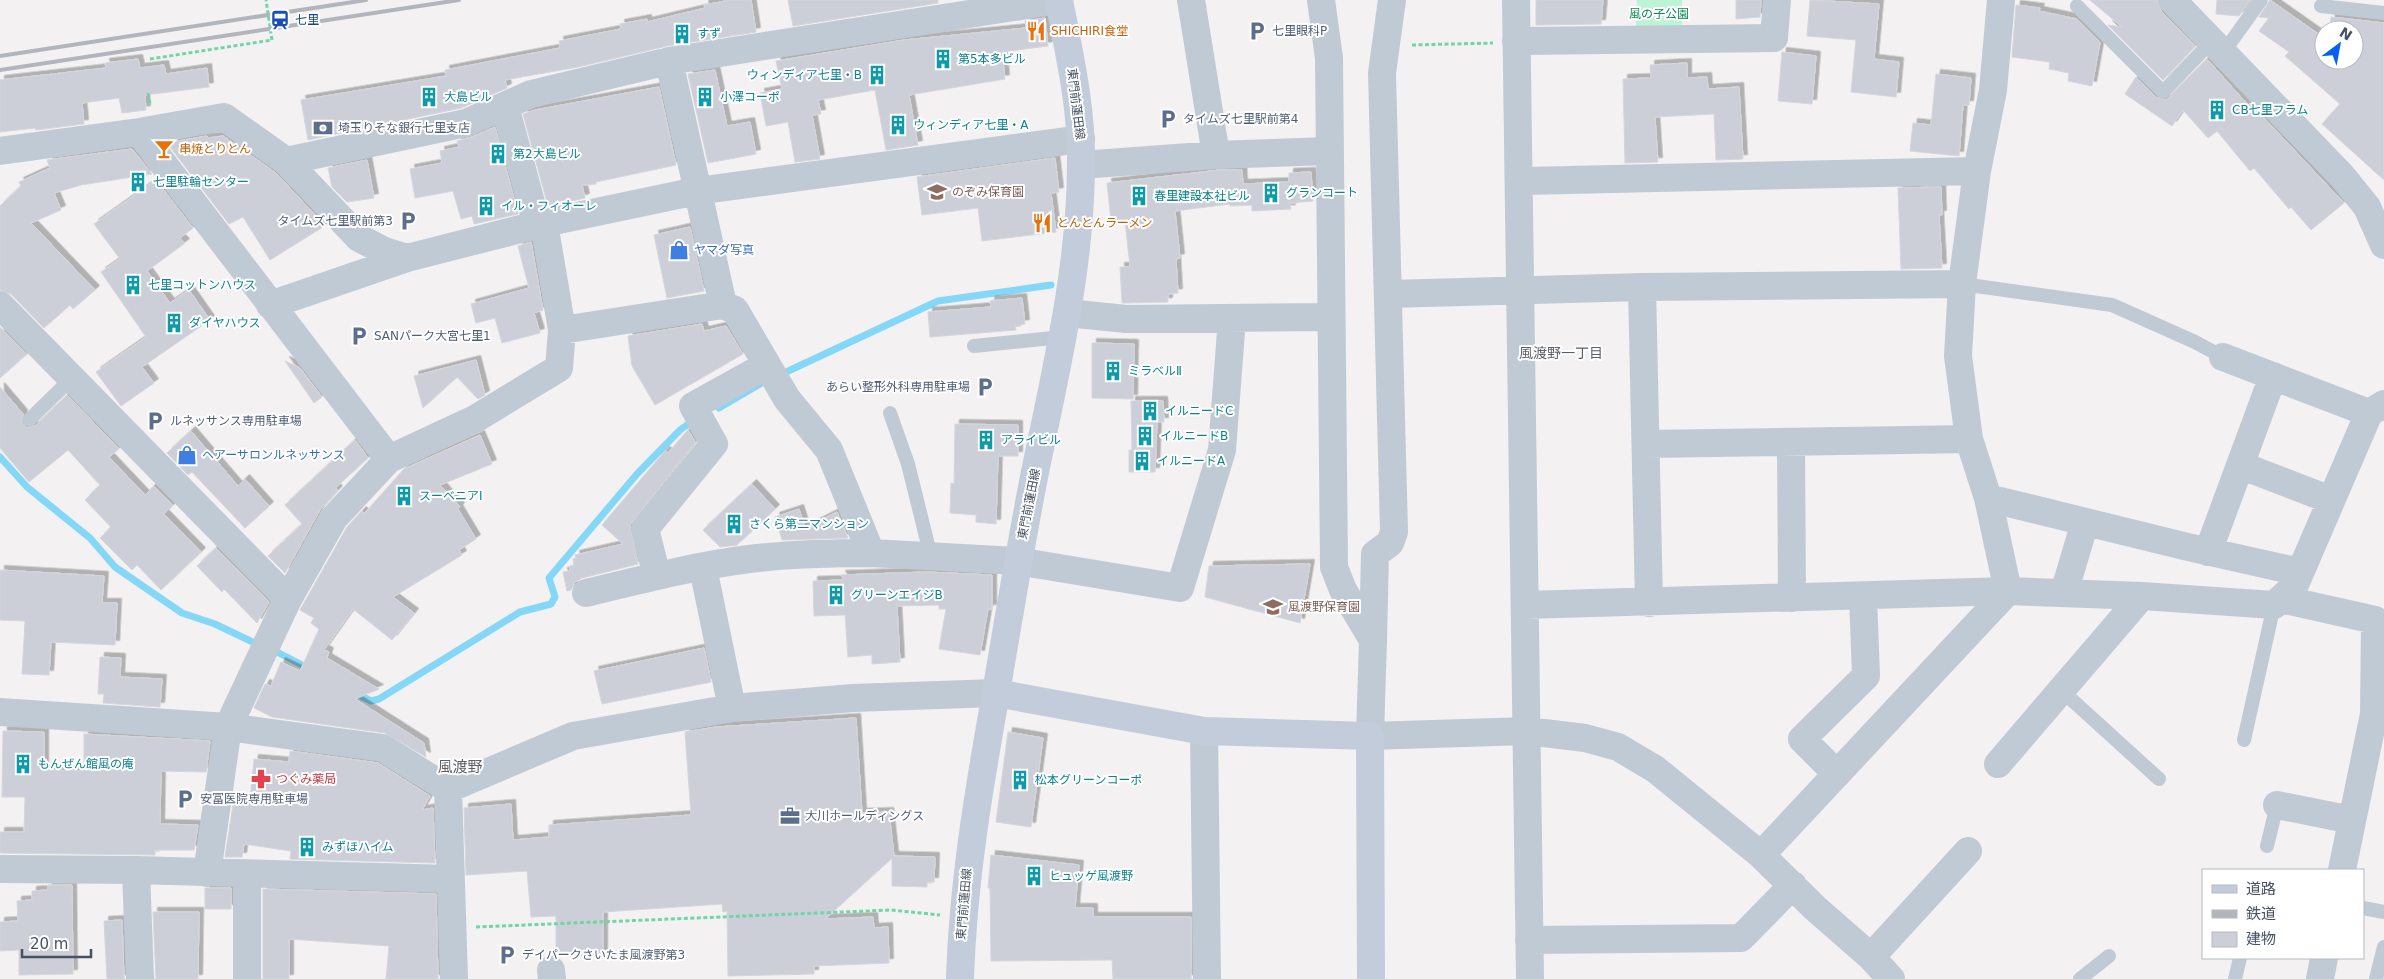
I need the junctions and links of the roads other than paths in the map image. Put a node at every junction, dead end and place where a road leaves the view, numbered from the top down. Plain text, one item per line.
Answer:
1 (1059, 0) edge
2 (1191, 0) edge
3 (1321, 0) edge
4 (1392, 0) edge
5 (1516, 0) edge
6 (1777, 0) edge
7 (2000, 0) edge
8 (2172, 0) edge
9 (2261, 0) edge
10 (2077, 6) dead end
11 (2321, 6) dead end
12 (2384, 13) edge
13 (1516, 41) junction
14 (2217, 47) junction
15 (669, 61) junction
16 (505, 106) junction
17 (139, 132) junction
18 (0, 151) edge
19 (1330, 151) junction
20 (1081, 152) junction
21 (1216, 155) junction
22 (286, 161) junction
23 (1977, 171) junction
24 (1519, 181) junction
25 (696, 191) junction
26 (540, 224) junction
27 (2384, 245) edge
28 (407, 258) junction
29 (1962, 284) junction
30 (1642, 287) junction
31 (1521, 291) junction
32 (1389, 294) junction
33 (723, 304) junction
34 (0, 305) edge
35 (270, 305) junction
36 (1330, 317) junction
37 (1232, 318) junction
38 (1065, 325) junction
39 (562, 330) junction
40 (974, 346) dead end
41 (2223, 357) joint
42 (767, 365) junction
43 (2273, 376) junction
44 (72, 378) junction
45 (2376, 408) edge
46 (890, 413) dead end
47 (29, 420) dead end
48 (1969, 439) junction
49 (1791, 442) junction
50 (1647, 444) junction
51 (389, 459) junction
52 (2240, 466) junction
53 (1988, 498) junction
54 (2331, 500) junction
55 (2085, 522) junction
56 (1334, 544) junction
57 (2208, 552) junction
58 (871, 553) junction
59 (1375, 554) junction
60 (930, 556) junction
61 (1017, 561) junction
62 (703, 568) junction
63 (2300, 572) junction
64 (657, 576) junction
65 (2008, 591) junction
66 (586, 593) dead end
67 (2064, 594) junction
68 (1863, 596) junction
69 (2142, 596) junction
70 (1792, 598) junction
71 (288, 599) junction
72 (2278, 602) junction
73 (1649, 603) junction
74 (1525, 605) junction
75 (2379, 625) edge
76 (1373, 640) junction
77 (2061, 690) junction
78 (996, 694) junction
79 (732, 708) junction
80 (0, 712) edge
81 (228, 727) junction
82 (1527, 731) junction
83 (1204, 732) junction
84 (1370, 736) junction
85 (2244, 740) dead end
86 (1998, 764) dead end
87 (1837, 774) junction
88 (2160, 778) dead end
89 (448, 789) junction
90 (2277, 806) joint
91 (2352, 820) junction
92 (2267, 846) dead end
93 (1968, 852) dead end
94 (1760, 856) junction
95 (0, 869) edge
96 (2342, 869) edge
97 (136, 870) junction
98 (207, 873) junction
99 (247, 874) junction
100 (450, 879) junction
101 (1793, 885) junction
102 (2364, 908) edge
103 (2384, 912) edge
104 (1530, 940) junction
105 (2384, 947) edge
106 (2109, 956) dead end
107 (1871, 957) junction
108 (2240, 959) edge
109 (2324, 959) edge
110 (2082, 978) edge
111 (140, 979) edge
112 (247, 979) edge
113 (454, 979) edge
114 (960, 979) edge
115 (1207, 979) edge
116 (1371, 979) edge
117 (1530, 979) edge
118 (1892, 979) edge
119 (2235, 979) edge
120 (2320, 979) edge
121 (2376, 979) edge

1 - 15 street
1 - 20 main road, 東門前蓮田線
2 - 21 street
3 - 19 street
4 - 32 street
5 - 13 street
6 - 13 street
7 - 23 street
8 - 14 street
9 - 14 lane
10 - 14 lane
11 - 12 lane
13 - 24 street
14 - 27 street
15 - 16 street
15 - 25 street
16 - 22 street
16 - 26 street
17 - 18 street
17 - 22 street
17 - 35 street
19 - 21 street
19 - 36 street
20 - 21 street
20 - 25 street
20 - 38 main road, 東門前蓮田線
22 - 28 street
23 - 24 street
23 - 29 street
24 - 31 street
25 - 26 street
25 - 33 street
26 - 28 street
26 - 39 street
28 - 35 street
29 - 30 street
29 - 41 lane
29 - 48 street
30 - 31 street
30 - 50 street
31 - 32 street
31 - 74 street
32 - 59 street
33 - 39 street
33 - 42 street
34 - 44 street
35 - 51 street
36 - 37 street
36 - 56 street
37 - 38 street
37 - 61 street
38 - 40 lane
38 - 61 main road, 東門前蓮田線
39 - 51 street
41 - 43 street
42 - 58 street
42 - 64 street
43 - 45 street
43 - 52 street
44 - 47 lane
44 - 71 street
45 - 54 street
46 - 60 lane
48 - 49 street
48 - 53 street
49 - 50 street
49 - 70 street
50 - 73 street
51 - 71 street
52 - 54 street
52 - 57 street
53 - 55 street
53 - 65 street
54 - 63 street
55 - 57 street
55 - 67 street
56 - 59 street
56 - 76 street
57 - 63 street
58 - 60 street
58 - 62 street
59 - 76 street
60 - 61 street
61 - 78 main road, 東門前蓮田線
62 - 64 street
62 - 79 street
63 - 72 street
64 - 66 street
65 - 67 street
65 - 68 street
65 - 87 street
67 - 69 street
68 - 70 street
68 - 87 street
69 - 72 street
69 - 77 street
70 - 73 street
71 - 81 street
72 - 75 street
72 - 85 lane
73 - 74 street
74 - 82 street
75 - 91 street
76 - 84 street
77 - 86 street
77 - 88 lane
78 - 79 street
78 - 83 main road
78 - 114 main road, 東門前蓮田線
79 - 89 street
80 - 81 street
81 - 89 street
81 - 98 street
82 - 84 street
82 - 94 street
82 - 104 street
83 - 84 main road
83 - 115 street
84 - 116 main road
87 - 94 street
89 - 100 street
90 - 91 street
90 - 92 lane
91 - 96 street
93 - 107 street
94 - 101 street
95 - 97 street
97 - 98 street
97 - 111 street
98 - 99 street
99 - 100 street
99 - 112 street
100 - 113 street
101 - 104 street
101 - 107 street
102 - 103 lane
104 - 117 street
105 - 121 lane
106 - 110 lane
107 - 118 street
108 - 119 lane
109 - 120 street

